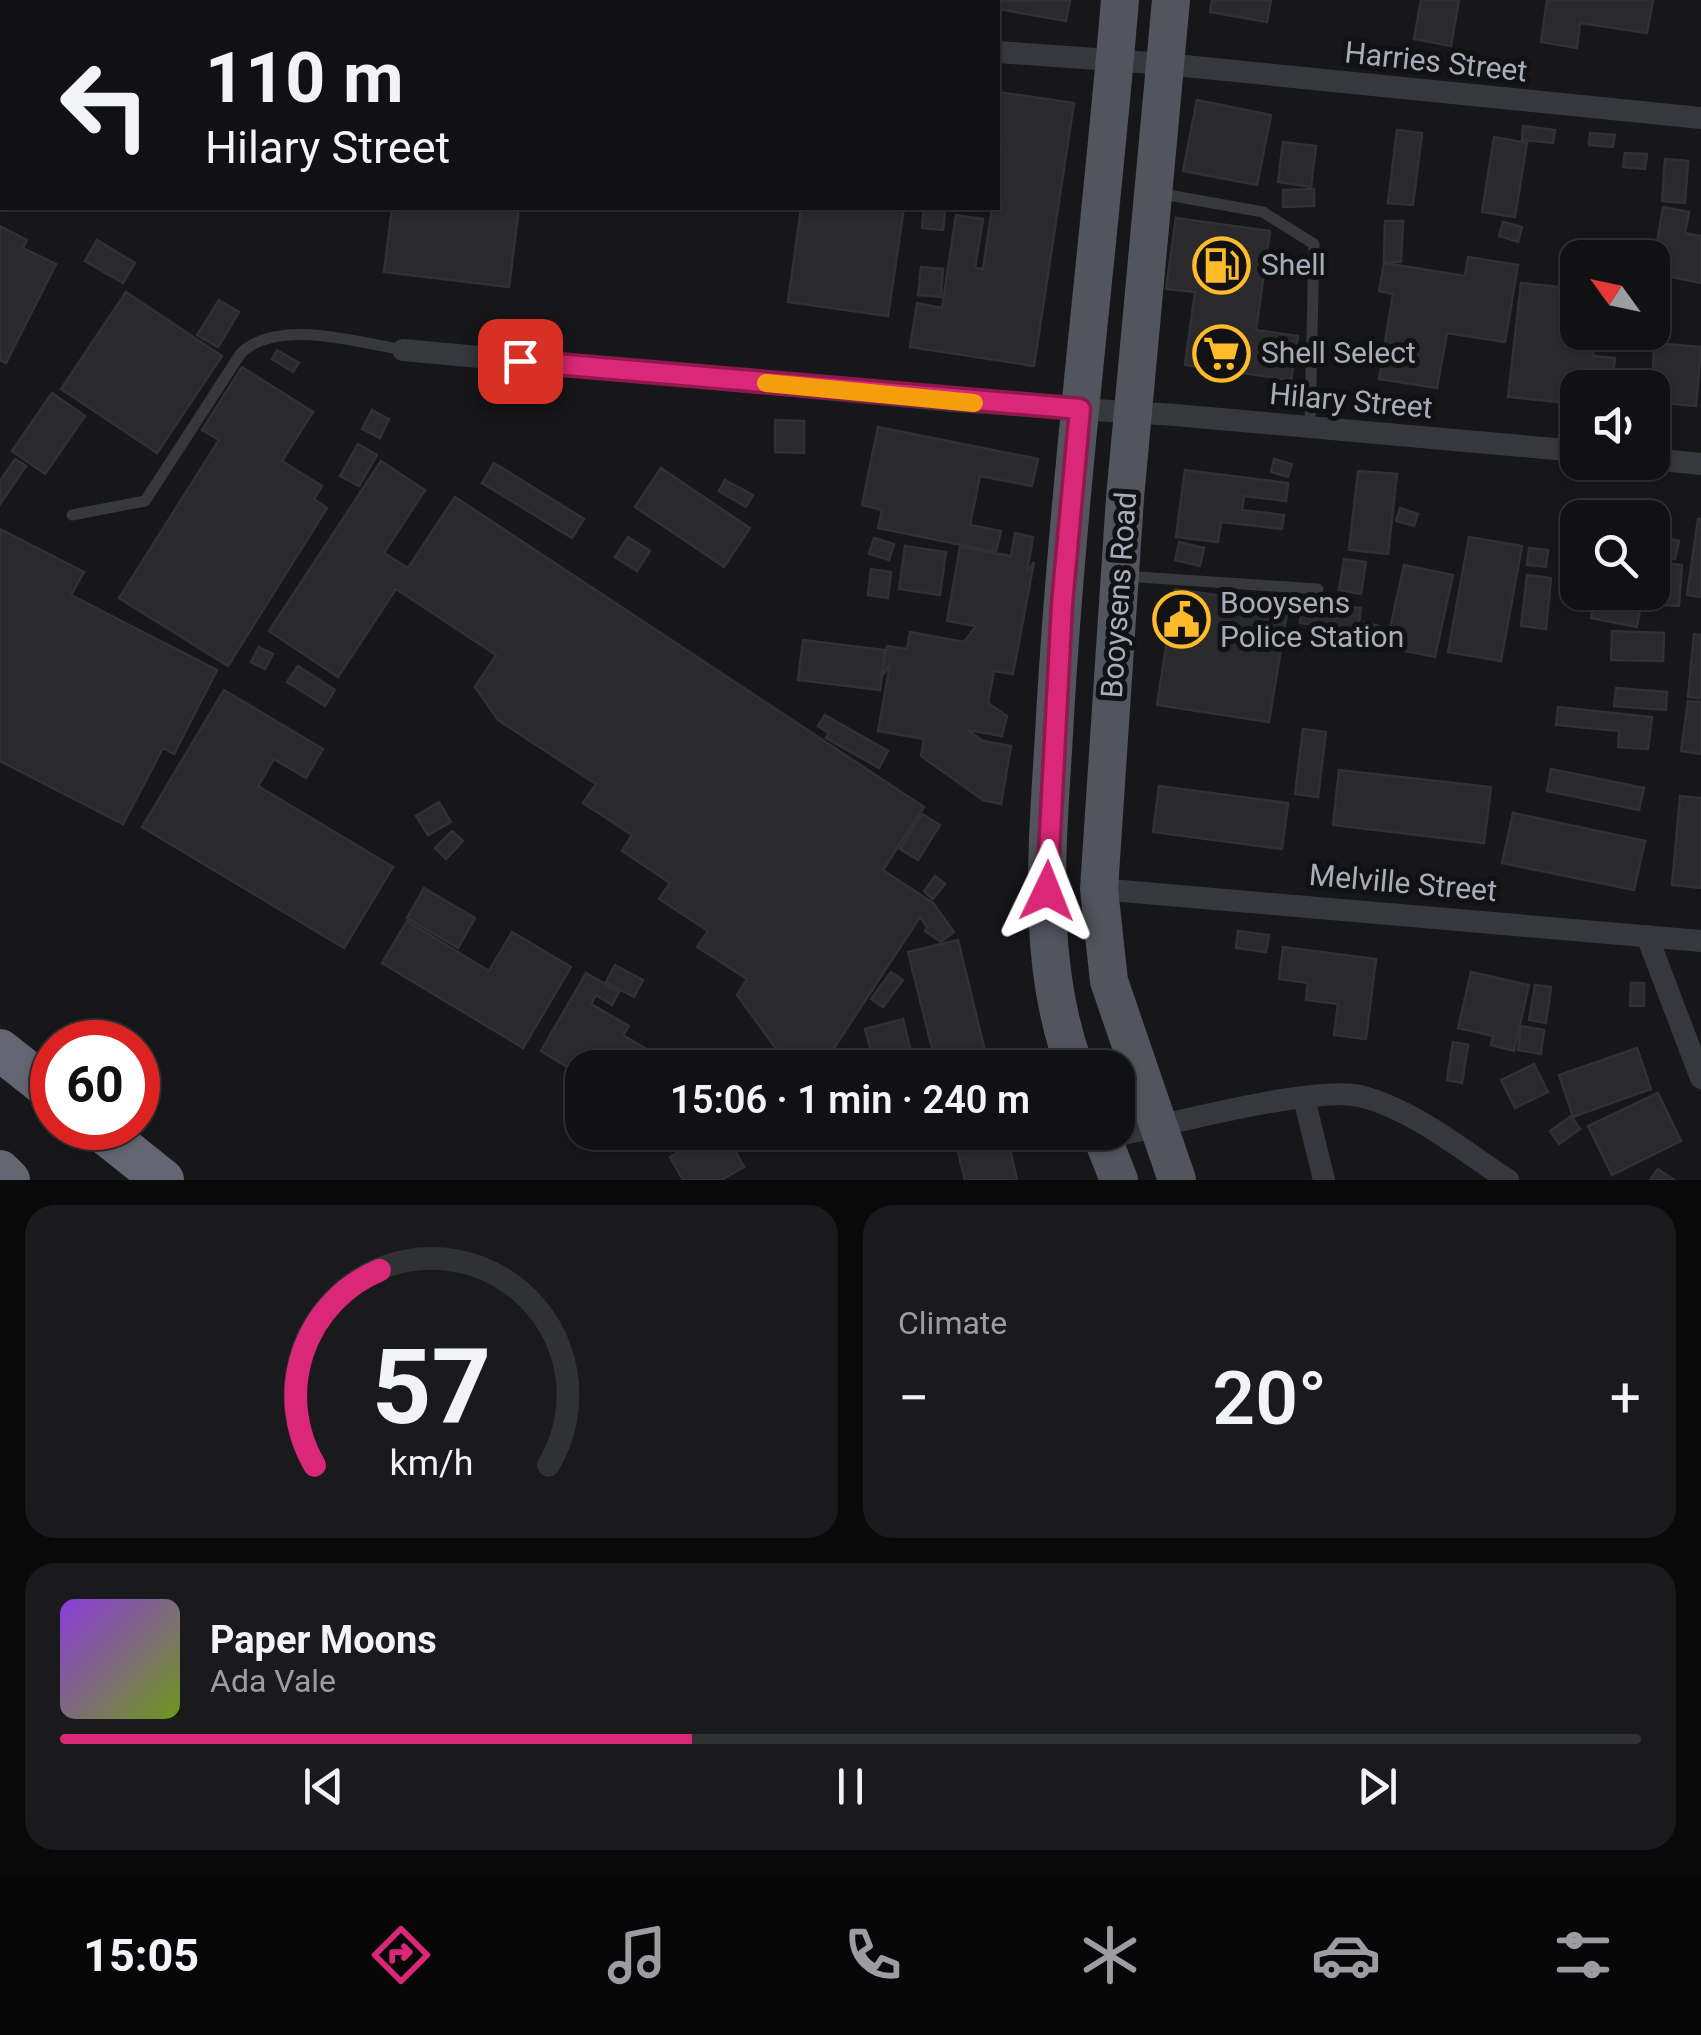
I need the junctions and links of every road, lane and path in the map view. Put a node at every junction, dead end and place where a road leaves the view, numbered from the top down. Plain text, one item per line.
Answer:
1 (1120, 0) edge
2 (1172, 0) edge
3 (1000, 52) edge
4 (1115, 61) junction
5 (1165, 64) junction
6 (1701, 118) edge
7 (1153, 193) junction
8 (402, 350) joint
9 (1080, 409) junction
10 (1134, 413) junction
11 (1310, 427) junction
12 (1560, 449) edge
13 (1670, 461) edge
14 (1701, 464) edge
15 (72, 515) dead end
16 (1120, 576) junction
17 (1318, 589) dead end
18 (1099, 888) junction
19 (1647, 936) junction
20 (1701, 940) edge
21 (0, 1050) edge
22 (1070, 1050) edge
23 (30, 1074) edge
24 (1701, 1078) edge
25 (1304, 1098) junction
26 (1158, 1126) junction
27 (1135, 1130) edge
28 (119, 1150) edge
29 (126, 1150) edge
30 (1106, 1150) edge
31 (0, 1171) edge
32 (9, 1180) edge
33 (148, 1180) edge
34 (164, 1180) edge
35 (1118, 1180) edge
36 (1177, 1180) edge
37 (1324, 1180) edge
38 (1508, 1180) edge

1 - 4 main road, Booysens Road
2 - 5 main road, Booysens Road
3 - 4 street, Harries Street
4 - 5 street, Harries Street
4 - 9 main road, Booysens Road
5 - 6 street, Harries Street
5 - 7 main road, Booysens Road
7 - 10 main road, Booysens Road
7 - 11 lane
8 - 9 street, Hilary Street
8 - 15 lane
9 - 10 street, Hilary Street
9 - 22 main road, Booysens Road
10 - 11 street, Hilary Street
10 - 16 main road, Booysens Road
11 - 12 street, Hilary Street
13 - 14 street
16 - 17 lane
16 - 18 main road, Booysens Road
18 - 19 street, Melville Street
18 - 26 main road, Booysens Road
19 - 20 street, Melville Street
19 - 24 street
21 - 23 highway
25 - 26 street
25 - 37 street
25 - 38 street
26 - 27 street
26 - 36 main road, Booysens Road
28 - 33 highway
29 - 34 highway
30 - 35 main road
31 - 32 highway

